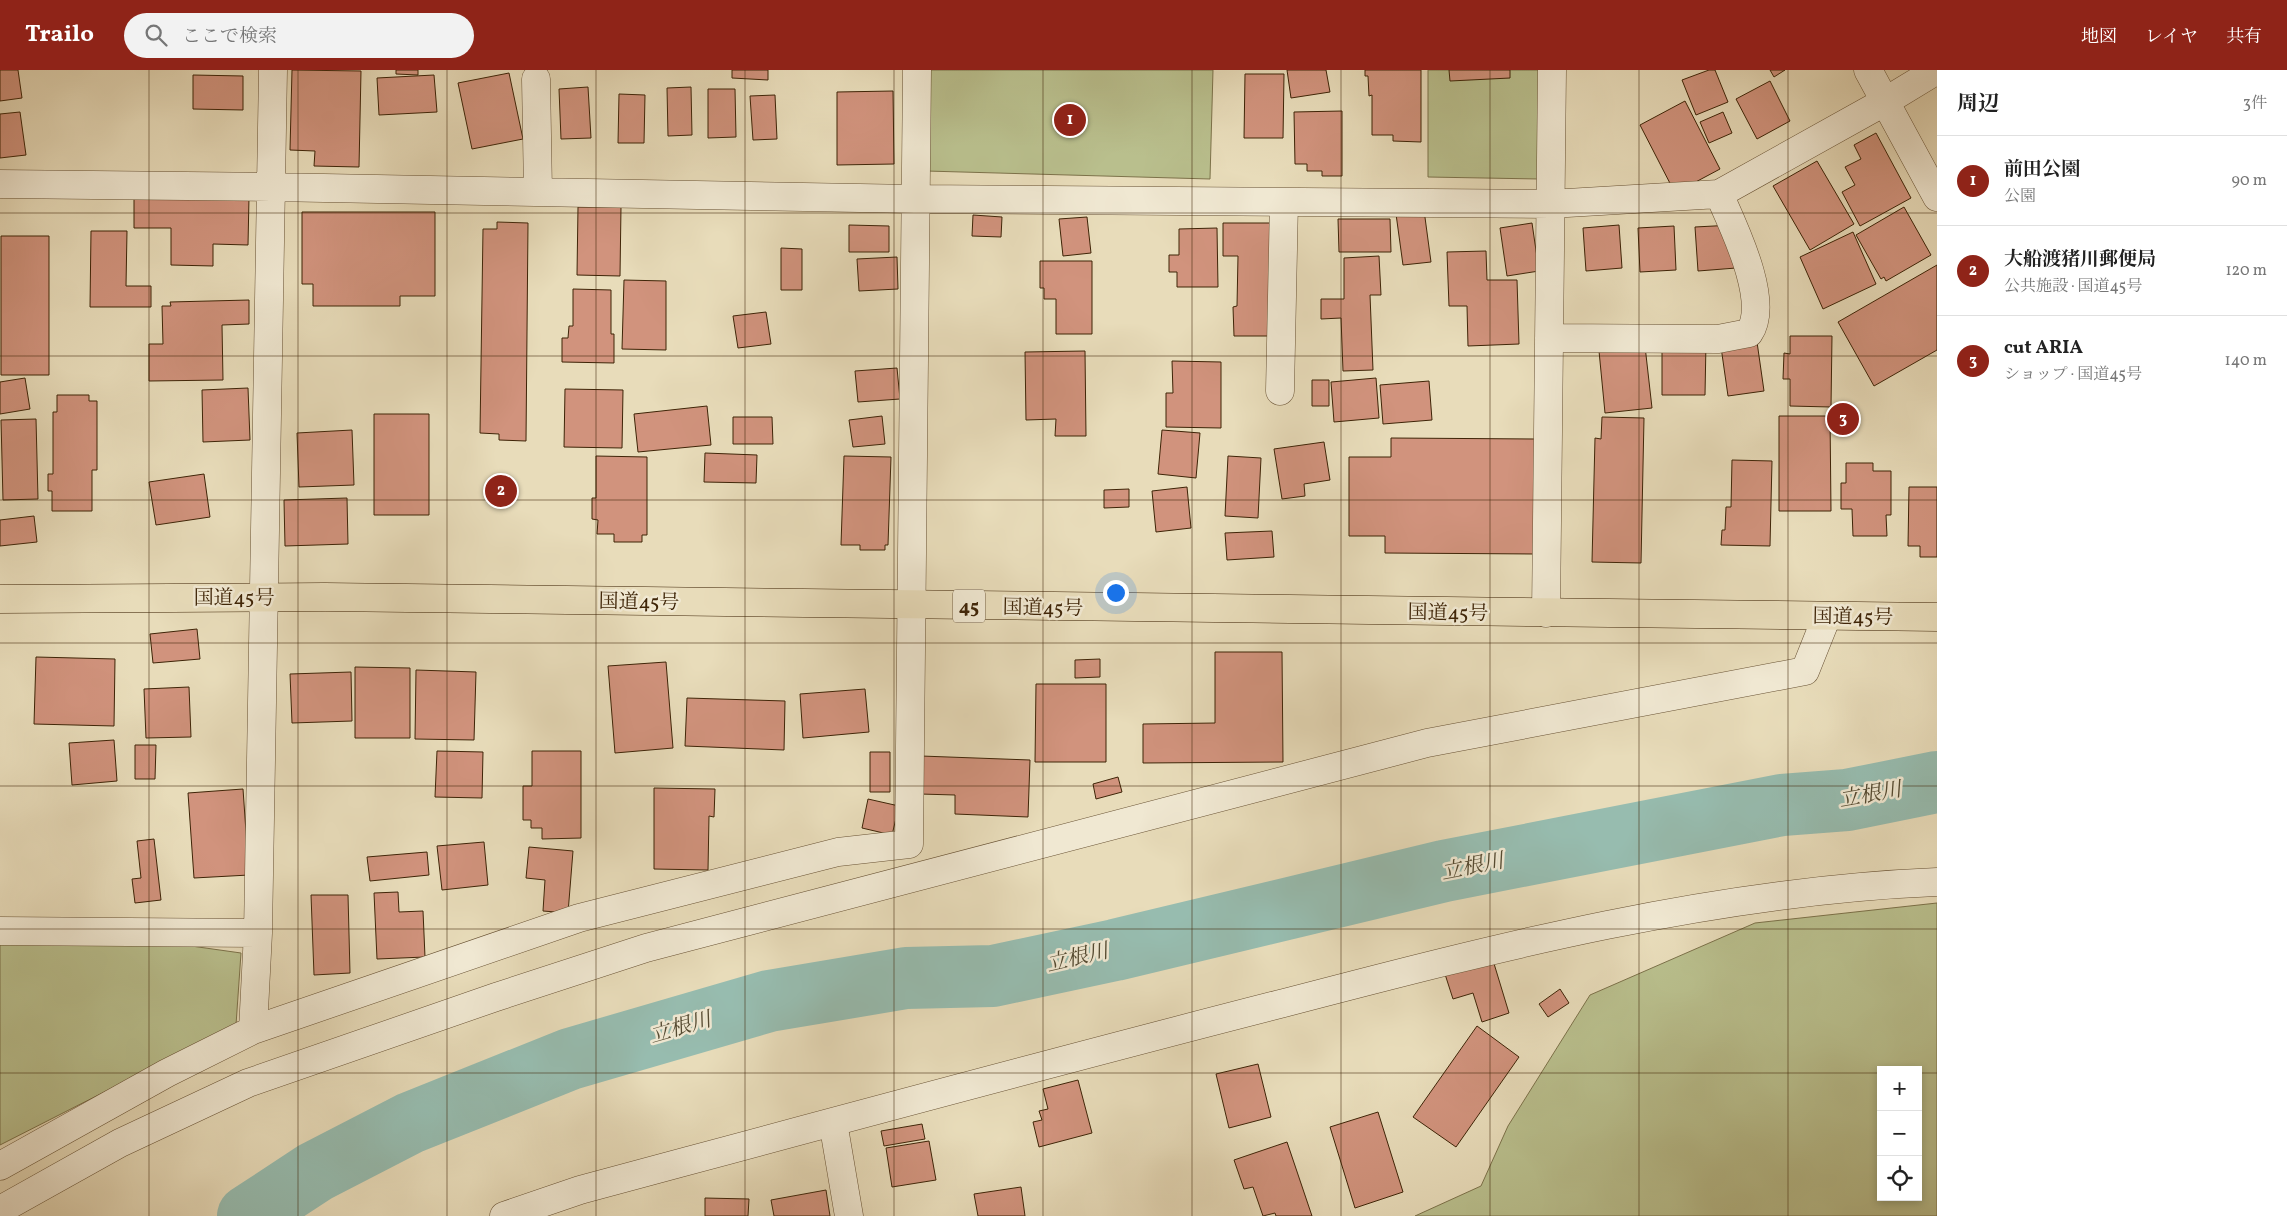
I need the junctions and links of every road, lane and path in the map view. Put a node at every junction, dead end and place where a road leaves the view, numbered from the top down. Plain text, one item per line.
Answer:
1 (272, 70) edge
2 (917, 70) edge
3 (1552, 70) edge
4 (1868, 70) edge
5 (1937, 70) edge
6 (536, 78) dead end
7 (1886, 101) junction
8 (0, 184) edge
9 (271, 187) junction
10 (538, 192) junction
11 (1720, 194) junction
12 (1937, 197) edge
13 (915, 199) junction
14 (1284, 202) junction
15 (1550, 204) junction
16 (1549, 338) junction
17 (1280, 391) dead end
18 (264, 597) junction
19 (0, 599) edge
20 (911, 605) junction
21 (1546, 613) junction
22 (1827, 616) junction
23 (1937, 617) edge
24 (1937, 882) edge
25 (0, 931) edge
26 (258, 933) junction
27 (253, 1030) junction
28 (833, 1122) junction
29 (0, 1166) edge
30 (0, 1210) edge
31 (504, 1216) edge
32 (849, 1216) edge

1 - 9 street
2 - 13 street
3 - 15 street
4 - 7 street
5 - 7 street
6 - 10 street
7 - 11 street
7 - 12 street
8 - 9 street
9 - 10 street
9 - 18 street
10 - 13 street
11 - 15 street
11 - 16 street
13 - 14 street
13 - 20 street
14 - 15 street
14 - 17 street
15 - 16 street
16 - 21 street
18 - 19 highway, 国道45号 / 45
18 - 20 highway, 国道45号 / 45
18 - 26 street
20 - 21 highway, 国道45号 / 45
20 - 27 street
21 - 22 highway, 国道45号 / 45
22 - 23 highway, 国道45号 / 45
22 - 30 street
24 - 28 street
25 - 26 street
26 - 27 street
27 - 29 street
28 - 31 street
28 - 32 street

